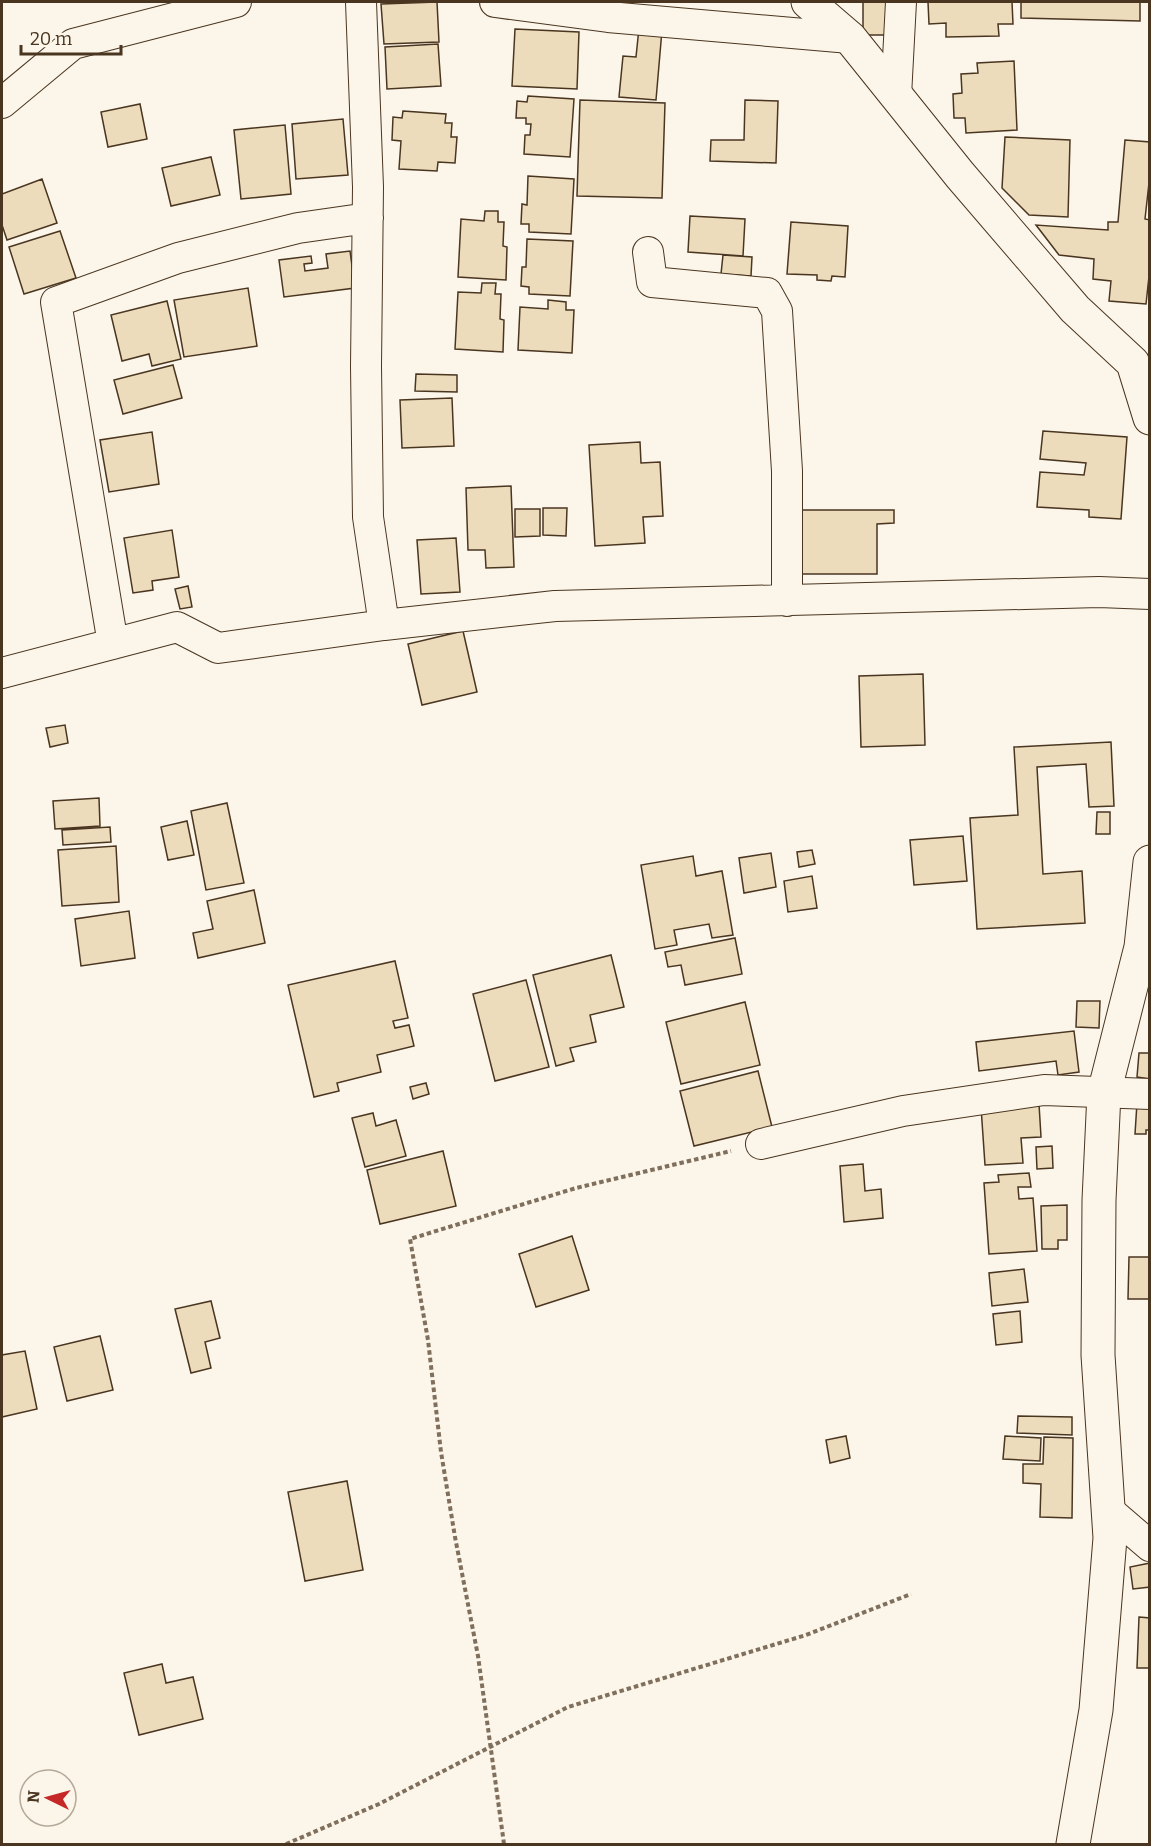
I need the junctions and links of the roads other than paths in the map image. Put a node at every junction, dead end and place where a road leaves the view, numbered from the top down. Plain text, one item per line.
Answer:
1 (236, 2) edge
2 (361, 2) edge
3 (495, 2) edge
4 (808, 2) edge
5 (901, 2) edge
6 (850, 38) junction
7 (896, 96) junction
8 (2, 103) edge
9 (368, 218) junction
10 (648, 252) dead end
11 (1149, 418) edge
12 (1149, 594) edge
13 (787, 600) junction
14 (384, 625) junction
15 (113, 644) junction
16 (2, 673) edge
17 (1149, 862) edge
18 (1104, 1092) junction
19 (1149, 1094) edge
20 (761, 1144) road end
21 (1108, 1510) junction
22 (1149, 1545) edge
23 (1073, 1845) edge

1 - 8 street
2 - 9 street
3 - 6 street
4 - 6 street
5 - 7 street
6 - 7 street
7 - 11 street
9 - 14 street
9 - 15 street
10 - 13 street
12 - 13 street
13 - 14 street
14 - 15 street
15 - 16 street
17 - 18 street
18 - 19 street
18 - 20 street
18 - 21 street
21 - 22 street
21 - 23 street

